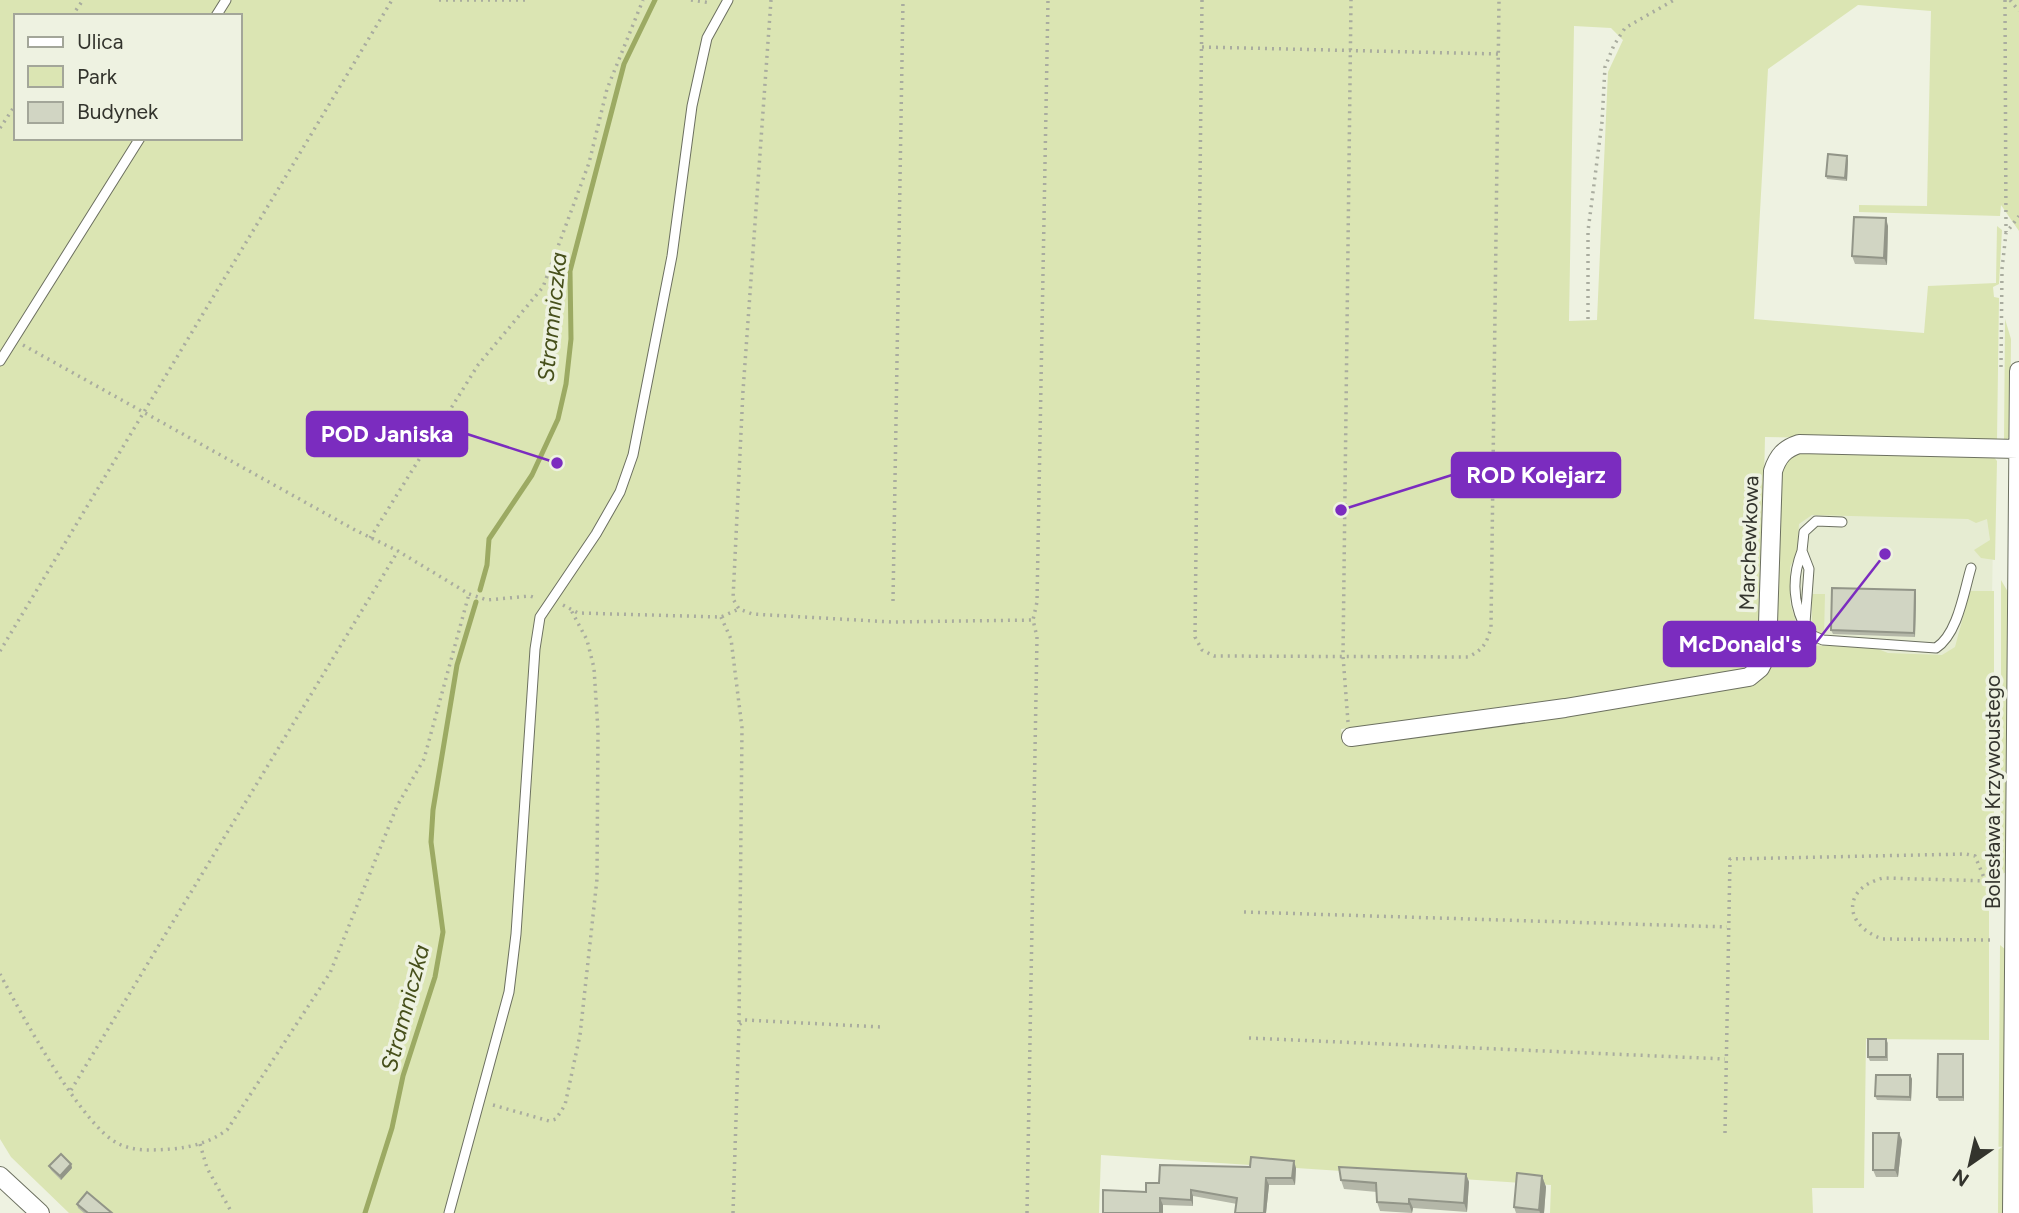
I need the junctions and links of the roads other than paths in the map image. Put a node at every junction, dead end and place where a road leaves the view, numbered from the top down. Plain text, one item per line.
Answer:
1 (726, 3) edge
2 (139, 140) edge
3 (0, 361) edge
4 (2019, 371) edge
5 (2018, 449) edge
6 (1842, 522) dead end
7 (1971, 568) dead end
8 (1351, 737) road end
9 (0, 1176) edge
10 (40, 1213) edge
11 (449, 1213) edge
12 (2012, 1213) edge

1 - 11 lane
2 - 3 lane
4 - 5 street, Bolesława Krzywoustego
5 - 8 street, Marchewkowa
5 - 12 street, Bolesława Krzywoustego
6 - 7 lane
9 - 10 street

